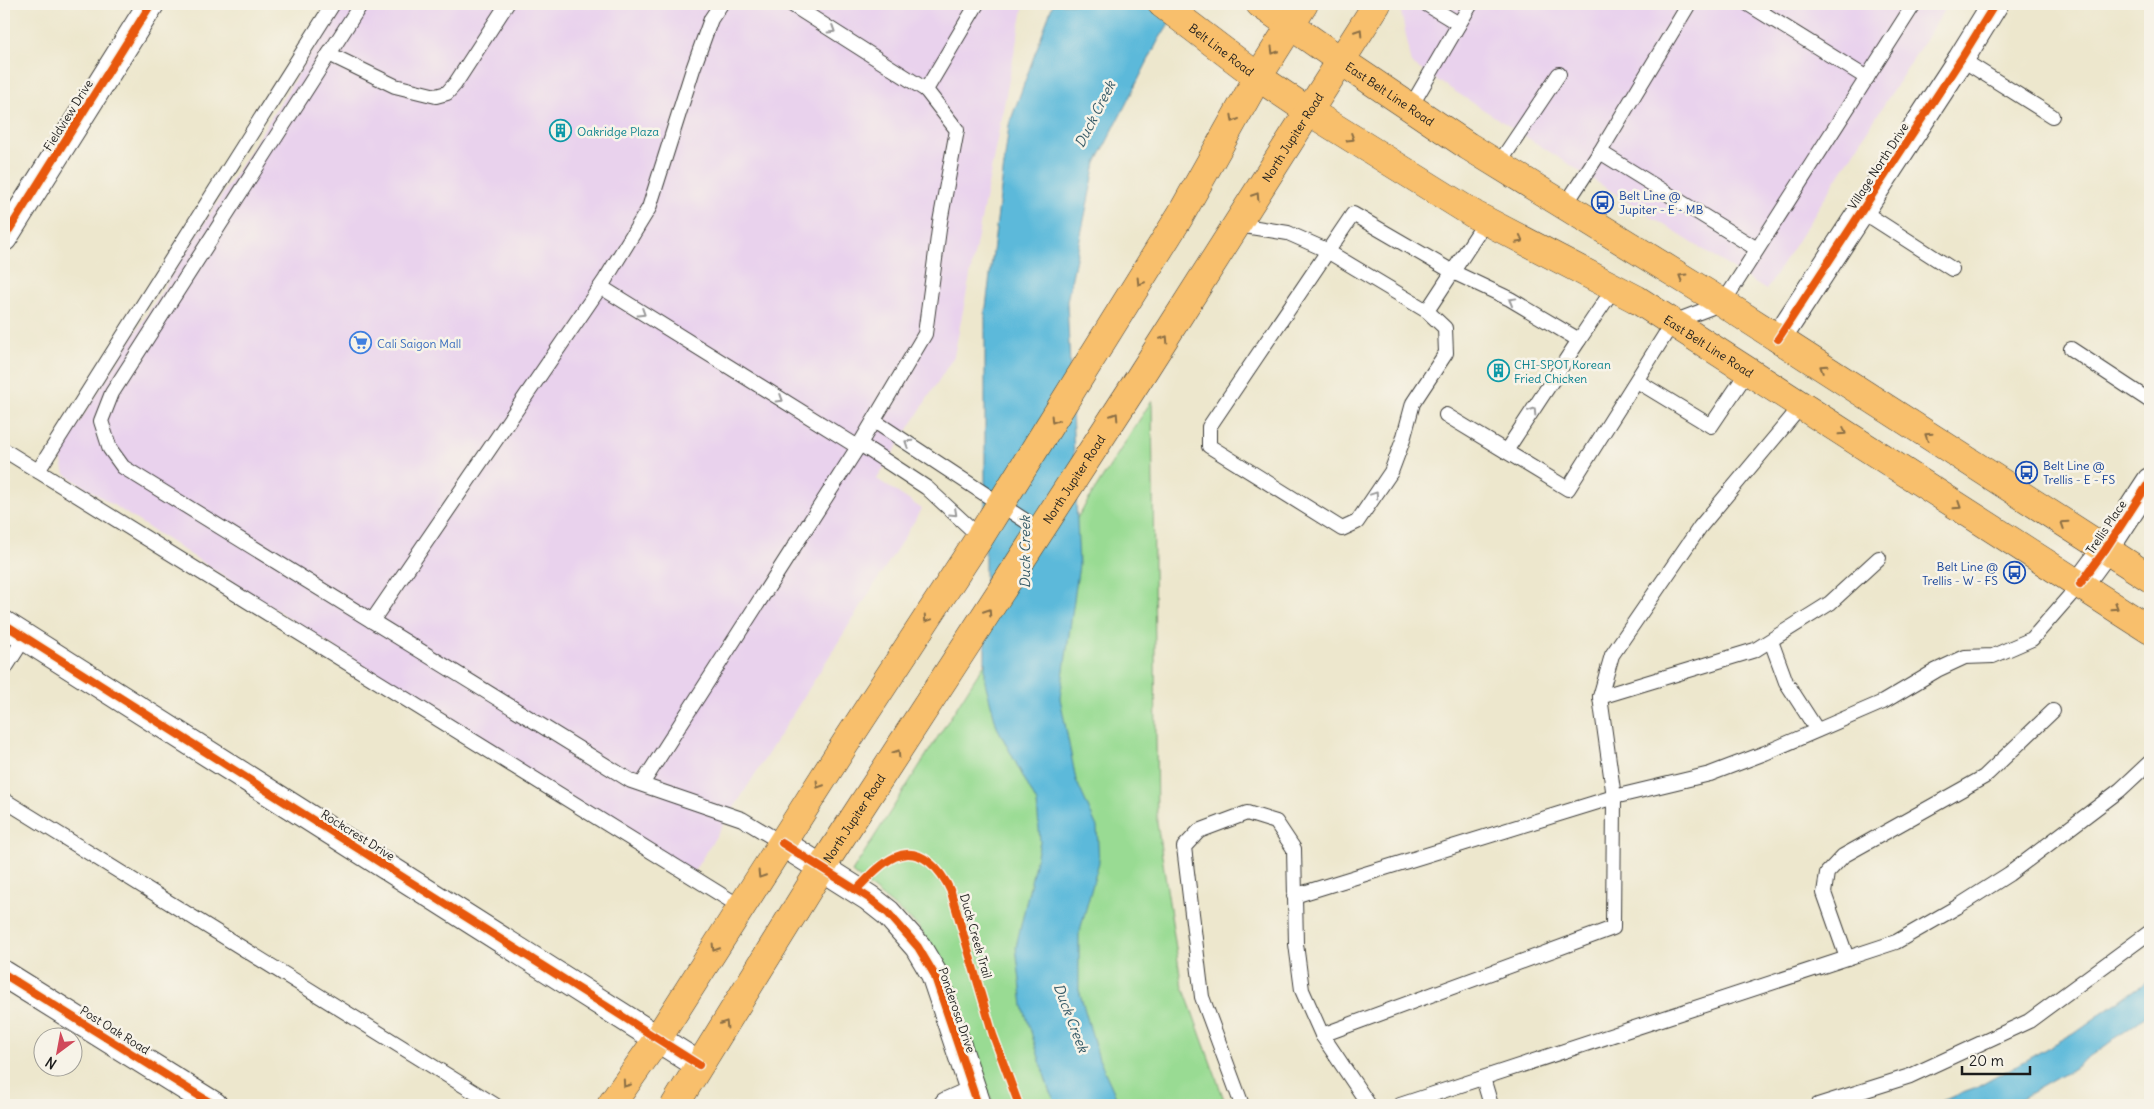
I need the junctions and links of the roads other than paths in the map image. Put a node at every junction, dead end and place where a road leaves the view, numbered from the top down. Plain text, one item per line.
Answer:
1 (151, 4) edge
2 (333, 4) edge
3 (361, 4) edge
4 (506, 4) edge
5 (721, 4) edge
6 (791, 4) edge
7 (976, 4) edge
8 (1162, 4) edge
9 (1260, 4) edge
10 (1377, 4) edge
11 (1426, 4) edge
12 (1471, 4) edge
13 (1689, 4) edge
14 (1748, 4) edge
15 (1914, 4) edge
16 (1995, 4) edge
17 (1297, 14) edge
18 (1458, 24) junction
19 (329, 54) junction
20 (1961, 59) junction
21 (1340, 60) junction
22 (1559, 74) dead end
23 (1258, 77) junction
24 (1867, 78) junction
25 (926, 90) junction
26 (1410, 108) junction
27 (1310, 112) junction
28 (2052, 116) dead end
29 (1600, 152) junction
30 (1498, 165) junction
31 (1564, 207) junction
32 (1862, 211) junction
33 (1486, 221) junction
34 (1238, 225) junction
35 (4, 238) edge
36 (1757, 249) junction
37 (1329, 251) junction
38 (1952, 269) dead end
39 (1453, 272) junction
40 (601, 287) junction
41 (1614, 288) junction
42 (1723, 302) junction
43 (1427, 312) junction
44 (1673, 322) junction
45 (1778, 339) junction
46 (1579, 340) junction
47 (2072, 349) dead end
48 (1748, 371) junction
49 (1637, 381) junction
50 (2150, 401) edge
51 (1802, 405) junction
52 (1446, 415) dead end
53 (874, 421) junction
54 (859, 446) junction
55 (4, 450) edge
56 (1506, 451) junction
57 (38, 471) junction
58 (2150, 481) edge
59 (1001, 504) junction
60 (1041, 530) junction
61 (980, 537) junction
62 (2105, 550) junction
63 (1879, 558) dead end
64 (2150, 578) edge
65 (2080, 584) junction
66 (372, 621) junction
67 (2150, 630) edge
68 (14, 631) edge
69 (1772, 641) junction
70 (4, 670) edge
71 (1600, 697) junction
72 (2053, 711) dead end
73 (1817, 730) junction
74 (2150, 762) edge
75 (642, 784) junction
76 (1614, 797) junction
77 (4, 800) edge
78 (782, 843) junction
79 (822, 867) junction
80 (1294, 896) junction
81 (741, 907) junction
82 (2150, 932) edge
83 (1847, 958) junction
84 (4, 974) edge
85 (1322, 1034) junction
86 (658, 1038) junction
87 (700, 1065) junction
88 (1483, 1078) junction
89 (976, 1099) edge
90 (214, 1105) edge
91 (495, 1105) edge
92 (611, 1105) edge
93 (675, 1105) edge
94 (947, 1105) edge
95 (1242, 1105) edge
96 (1369, 1105) edge
97 (1400, 1105) edge
98 (1491, 1105) edge
99 (1818, 1105) edge

1 - 35 street, Fieldview Drive
2 - 57 lane
3 - 19 lane
4 - 19 lane
5 - 40 lane
6 -> 25 lane
7 - 25 lane
8 - 23 main road, Belt Line Road
9 - 17 main road
21 -> 10 main road, North Jupiter Road
11 - 18 lane
12 - 18 lane
13 - 29 lane
14 - 24 lane
15 - 24 lane
16 - 20 street, Village North Drive
17 - 21 main road, East Belt Line Road
17 -> 23 main road
18 - 26 lane
19 - 66 lane
20 - 28 lane
20 - 32 street, Village North Drive
21 - 26 main road, East Belt Line Road
21 - 27 main road, North Jupiter Road
22 - 30 lane
23 - 27 main road, East Belt Line Road
23 -> 59 main road
24 - 36 lane
25 - 53 lane
26 - 30 main road, East Belt Line Road
27 -> 33 main road, East Belt Line Road
34 -> 27 main road, North Jupiter Road
29 - 31 lane
29 - 36 lane
30 - 31 main road, East Belt Line Road
42 -> 31 main road, East Belt Line Road
32 - 38 lane
32 - 45 street, Village North Drive
33 - 39 lane
33 -> 41 main road, East Belt Line Road
34 - 37 lane
60 -> 34 main road, North Jupiter Road
36 - 42 lane
37 - 39 lane
37 - 43 lane
37 -> 43 lane
39 - 43 lane
46 -> 39 lane
40 -> 54 lane
40 - 66 lane
41 - 44 main road, East Belt Line Road
41 - 46 lane
42 - 44 lane
42 - 45 main road, East Belt Line Road
44 - 48 main road, East Belt Line Road
44 - 49 lane
62 -> 45 main road, East Belt Line Road
56 -> 46 lane
47 - 50 lane
48 - 49 lane
48 - 51 main road, East Belt Line Road
49 - 56 lane
51 -> 65 main road, East Belt Line Road
51 - 71 lane
52 - 56 lane
53 - 54 lane
59 -> 53 lane
54 -> 61 lane
54 - 75 lane
55 - 57 lane
57 - 81 lane
58 - 62 street, Trellis Place
59 - 60 lane
59 - 61 main road
79 -> 60 main road, North Jupiter Road
61 -> 78 main road
62 - 64 main road, East Belt Line Road
62 - 65 street, Trellis Place
63 - 69 lane
65 -> 67 main road, East Belt Line Road
65 - 73 lane
66 - 75 lane
68 - 70 lane
68 - 86 street, Rockcrest Drive
69 - 71 lane
69 - 73 lane
71 - 76 lane
72 - 83 lane
73 - 76 lane
74 - 83 lane
75 - 78 lane
76 - 80 lane
76 - 85 lane
77 - 91 lane
78 - 79 street, Ponderosa Drive
78 -> 81 main road
87 -> 79 main road, North Jupiter Road
79 - 89 street, Ponderosa Drive
80 - 85 lane
80 - 95 lane
81 -> 86 main road
82 - 99 lane
83 - 88 lane
84 - 90 street, Post Oak Road
85 - 96 lane
86 - 87 street, Rockcrest Drive
86 -> 92 main road
87 - 93 main road, North Jupiter Road
88 - 97 lane
88 - 98 lane
89 - 94 street

